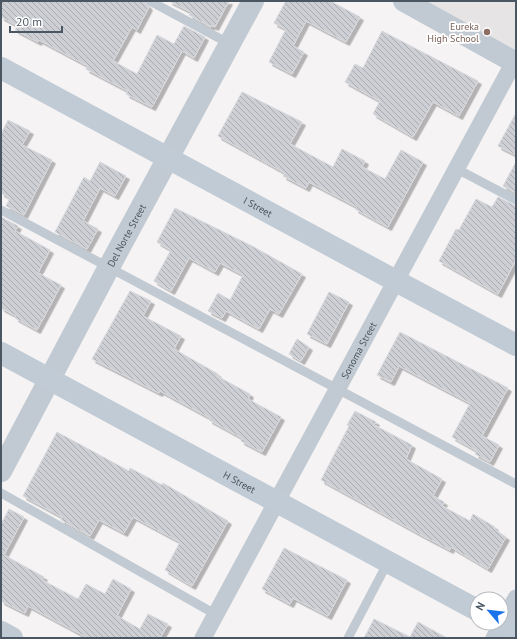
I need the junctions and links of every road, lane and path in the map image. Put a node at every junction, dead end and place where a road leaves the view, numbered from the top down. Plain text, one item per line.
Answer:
1 (150, 1) edge
2 (254, 1) edge
3 (404, 1) edge
4 (230, 44) junction
5 (515, 63) edge
6 (1, 68) edge
7 (168, 158) junction
8 (457, 169) junction
9 (516, 200) edge
10 (1, 210) edge
11 (109, 267) junction
12 (396, 282) junction
13 (516, 345) edge
14 (1, 354) edge
15 (50, 380) junction
16 (337, 389) junction
17 (1, 471) edge
18 (516, 484) edge
19 (1, 493) edge
20 (276, 502) junction
21 (388, 562) junction
22 (516, 598) edge
23 (469, 606) edge
24 (215, 614) junction
25 (509, 615) edge
26 (1, 632) edge
27 (12, 638) edge
28 (203, 638) edge
29 (348, 638) edge

1 - 4 lane
2 - 4 street, Del Norte Street
3 - 5 street
4 - 7 street, Del Norte Street
5 - 8 street, Sonoma Street
6 - 7 main road, I Street
7 - 11 street, Del Norte Street
7 - 12 main road, I Street
8 - 9 lane
8 - 12 street, Sonoma Street
10 - 11 lane
11 - 15 street, Del Norte Street
11 - 16 lane
12 - 13 main road, I Street
12 - 16 street, Sonoma Street
14 - 15 main road, H Street
15 - 17 street, Del Norte Street
15 - 20 main road, H Street
16 - 18 lane
16 - 20 street, Sonoma Street
19 - 24 lane
20 - 21 main road, H Street
20 - 24 street, Sonoma Street
21 - 23 main road, H Street
21 - 29 lane
22 - 25 street
24 - 28 street, Sonoma Street
26 - 27 street

